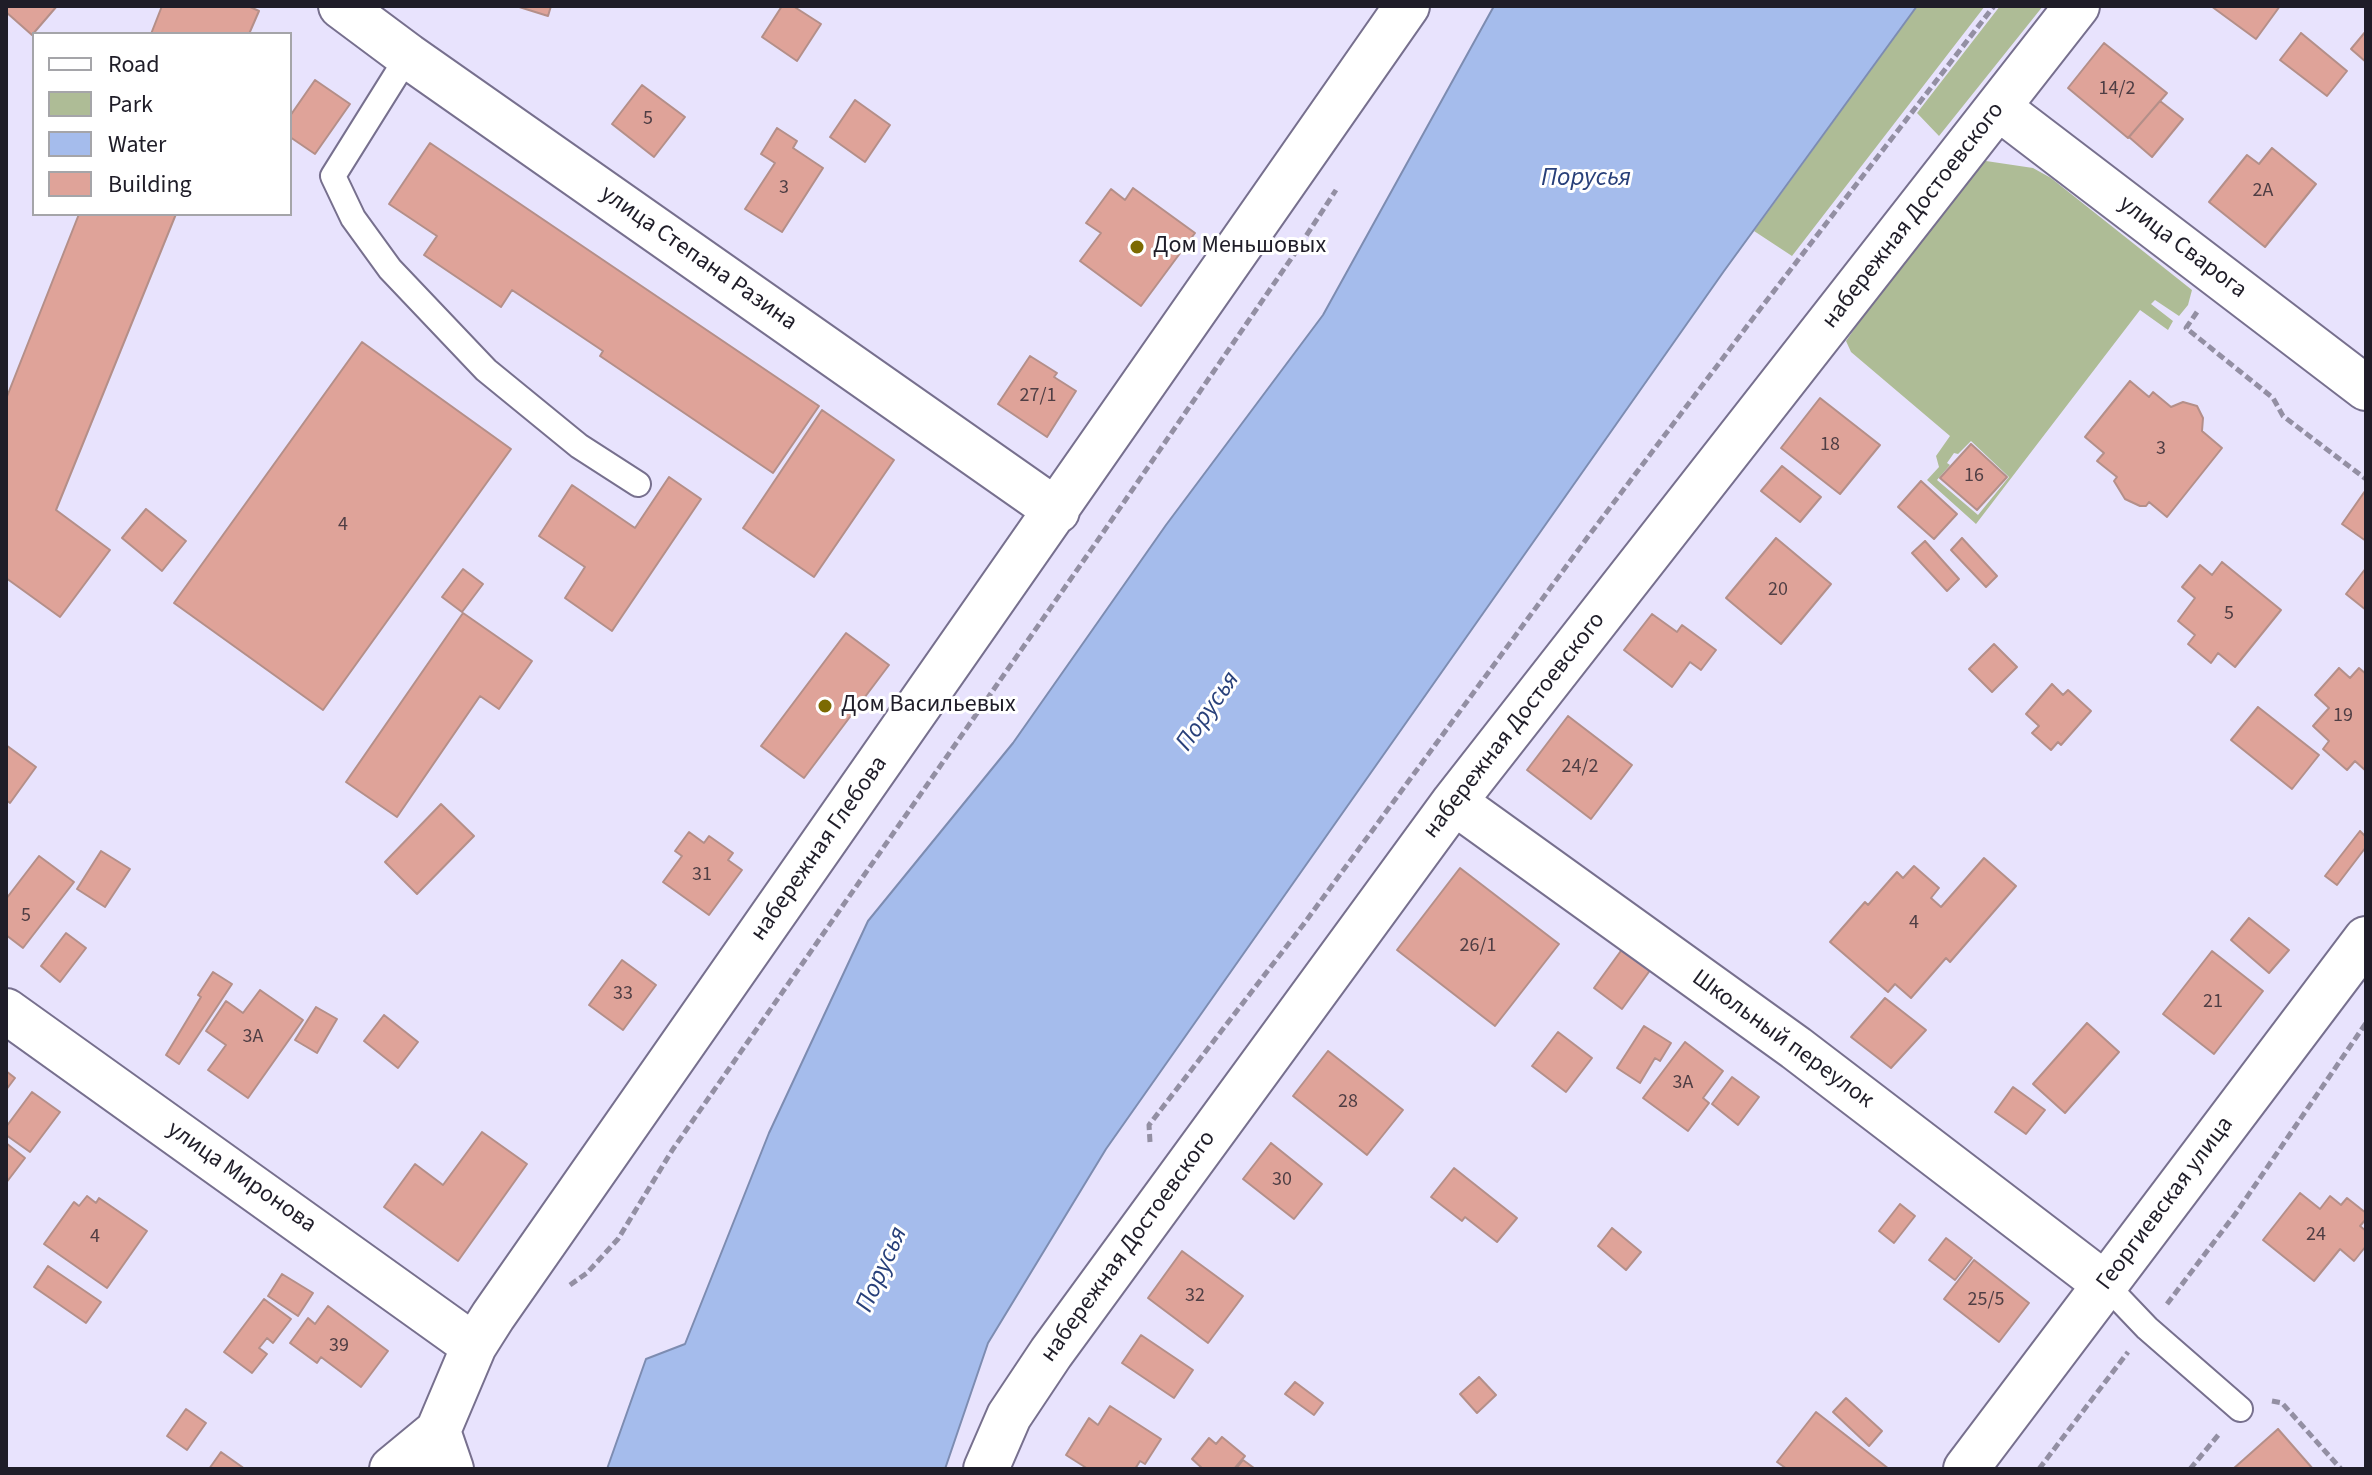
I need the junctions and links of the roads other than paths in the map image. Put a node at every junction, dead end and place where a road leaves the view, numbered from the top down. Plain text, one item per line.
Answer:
1 (341, 6) edge
2 (1407, 6) edge
3 (2077, 6) edge
4 (408, 56) junction
5 (1999, 108) junction
6 (2366, 388) edge
7 (638, 484) dead end
8 (1057, 511) junction
9 (1454, 802) junction
10 (2366, 939) edge
11 (6, 1011) edge
12 (2106, 1285) junction
13 (474, 1346) junction
14 (2240, 1409) dead end
15 (444, 1450) edge
16 (392, 1469) edge
17 (986, 1469) edge
18 (1966, 1469) edge

1 - 4 street, улица Степана Разина
2 - 8 street, набережная Глебова
3 - 5 street, набережная Достоевского
4 - 7 lane
4 - 8 street, улица Степана Разина
5 - 6 street, улица Сварога
5 - 9 street, набережная Достоевского
8 - 13 street, набережная Глебова
9 - 12 street, Школьный переулок
9 - 17 street, набережная Достоевского
10 - 12 street, Георгиевская улица
11 - 13 street, улица Миронова
12 - 14 lane
12 - 18 street, Георгиевская улица
13 - 15 street, набережная Глебова
15 - 16 street

